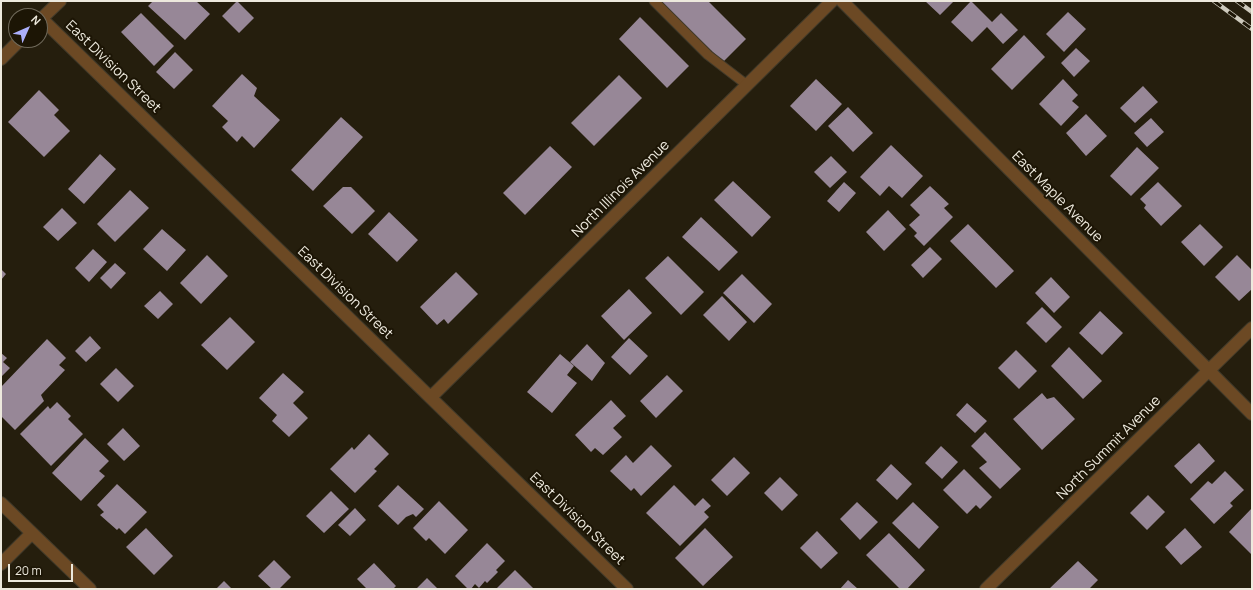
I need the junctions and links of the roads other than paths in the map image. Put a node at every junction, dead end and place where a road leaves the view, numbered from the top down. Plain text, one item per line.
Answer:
1 (60, 1) edge
2 (654, 1) edge
3 (832, 1) edge
4 (842, 1) edge
5 (48, 12) edge
6 (48, 26) edge
7 (12, 48) edge
8 (1, 59) edge
9 (746, 86) junction
10 (1252, 328) edge
11 (1209, 370) junction
12 (431, 397) junction
13 (1252, 414) edge
14 (1, 502) edge
15 (32, 533) junction
16 (1, 564) edge
17 (90, 589) edge
18 (627, 589) edge
19 (986, 589) edge

1 - 5 street
2 - 9 lane
3 - 9 street, North Illinois Avenue
4 - 11 street, East Maple Avenue
6 - 12 street, East Division Street
7 - 8 street
9 - 12 street, North Illinois Avenue
10 - 11 street, North Summit Avenue
11 - 13 street, East Maple Avenue
11 - 19 street, North Summit Avenue
12 - 18 street, East Division Street
14 - 15 street
15 - 16 street
15 - 17 street

